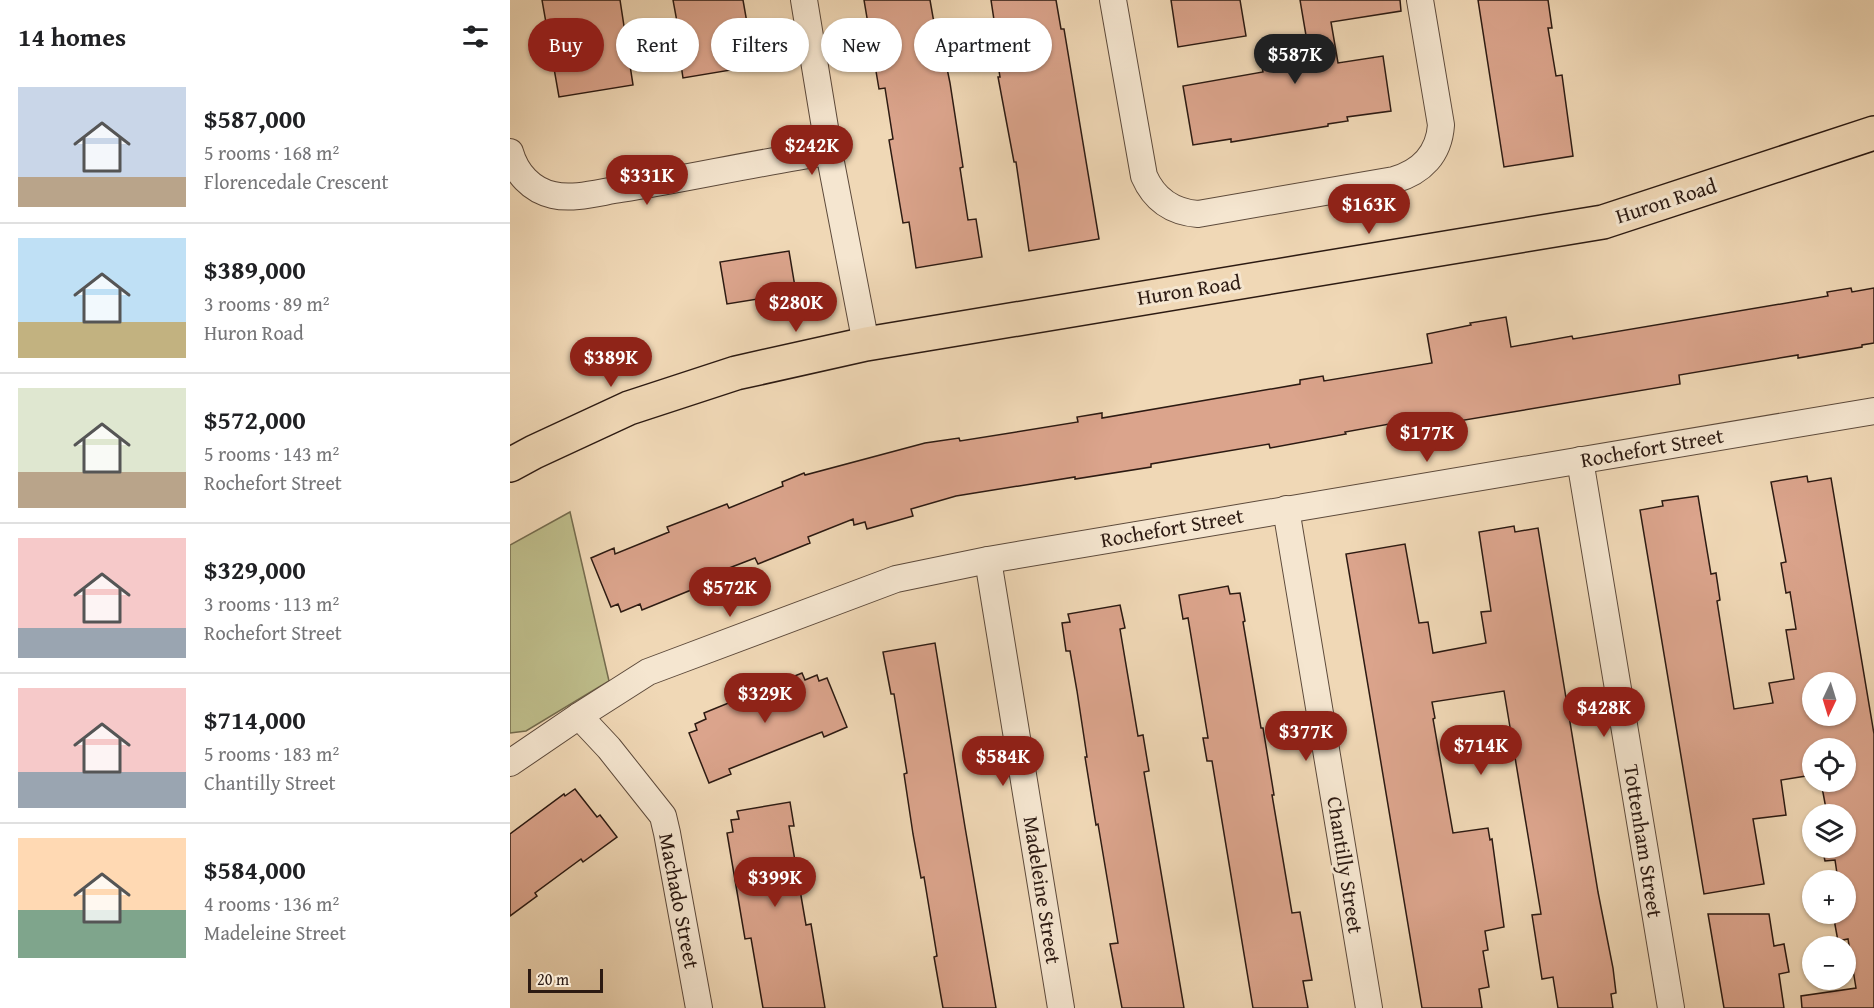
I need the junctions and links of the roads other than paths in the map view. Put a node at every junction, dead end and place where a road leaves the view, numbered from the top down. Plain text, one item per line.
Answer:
1 (804, 0) edge
2 (1113, 0) edge
3 (1420, 0) edge
4 (1874, 133) edge
5 (510, 152) edge
6 (829, 152) junction
7 (866, 344) junction
8 (1874, 412) edge
9 (1580, 460) junction
10 (510, 465) edge
11 (1286, 508) junction
12 (988, 560) junction
13 (579, 716) junction
14 (510, 763) edge
15 (699, 1008) edge
16 (1061, 1008) edge
17 (1369, 1008) edge
18 (1671, 1008) edge

1 - 6 street
2 - 3 street
4 - 7 main road, Huron Road
5 - 6 street
6 - 7 street
7 - 10 main road, Huron Road
8 - 9 street, Rochefort Street
9 - 11 street, Rochefort Street
9 - 18 street, Tottenham Street
11 - 12 street, Rochefort Street
11 - 17 street, Chantilly Street
12 - 13 street, Rochefort Street
12 - 16 street, Madeleine Street
13 - 14 street, Rochefort Street
13 - 15 street, Machado Street

